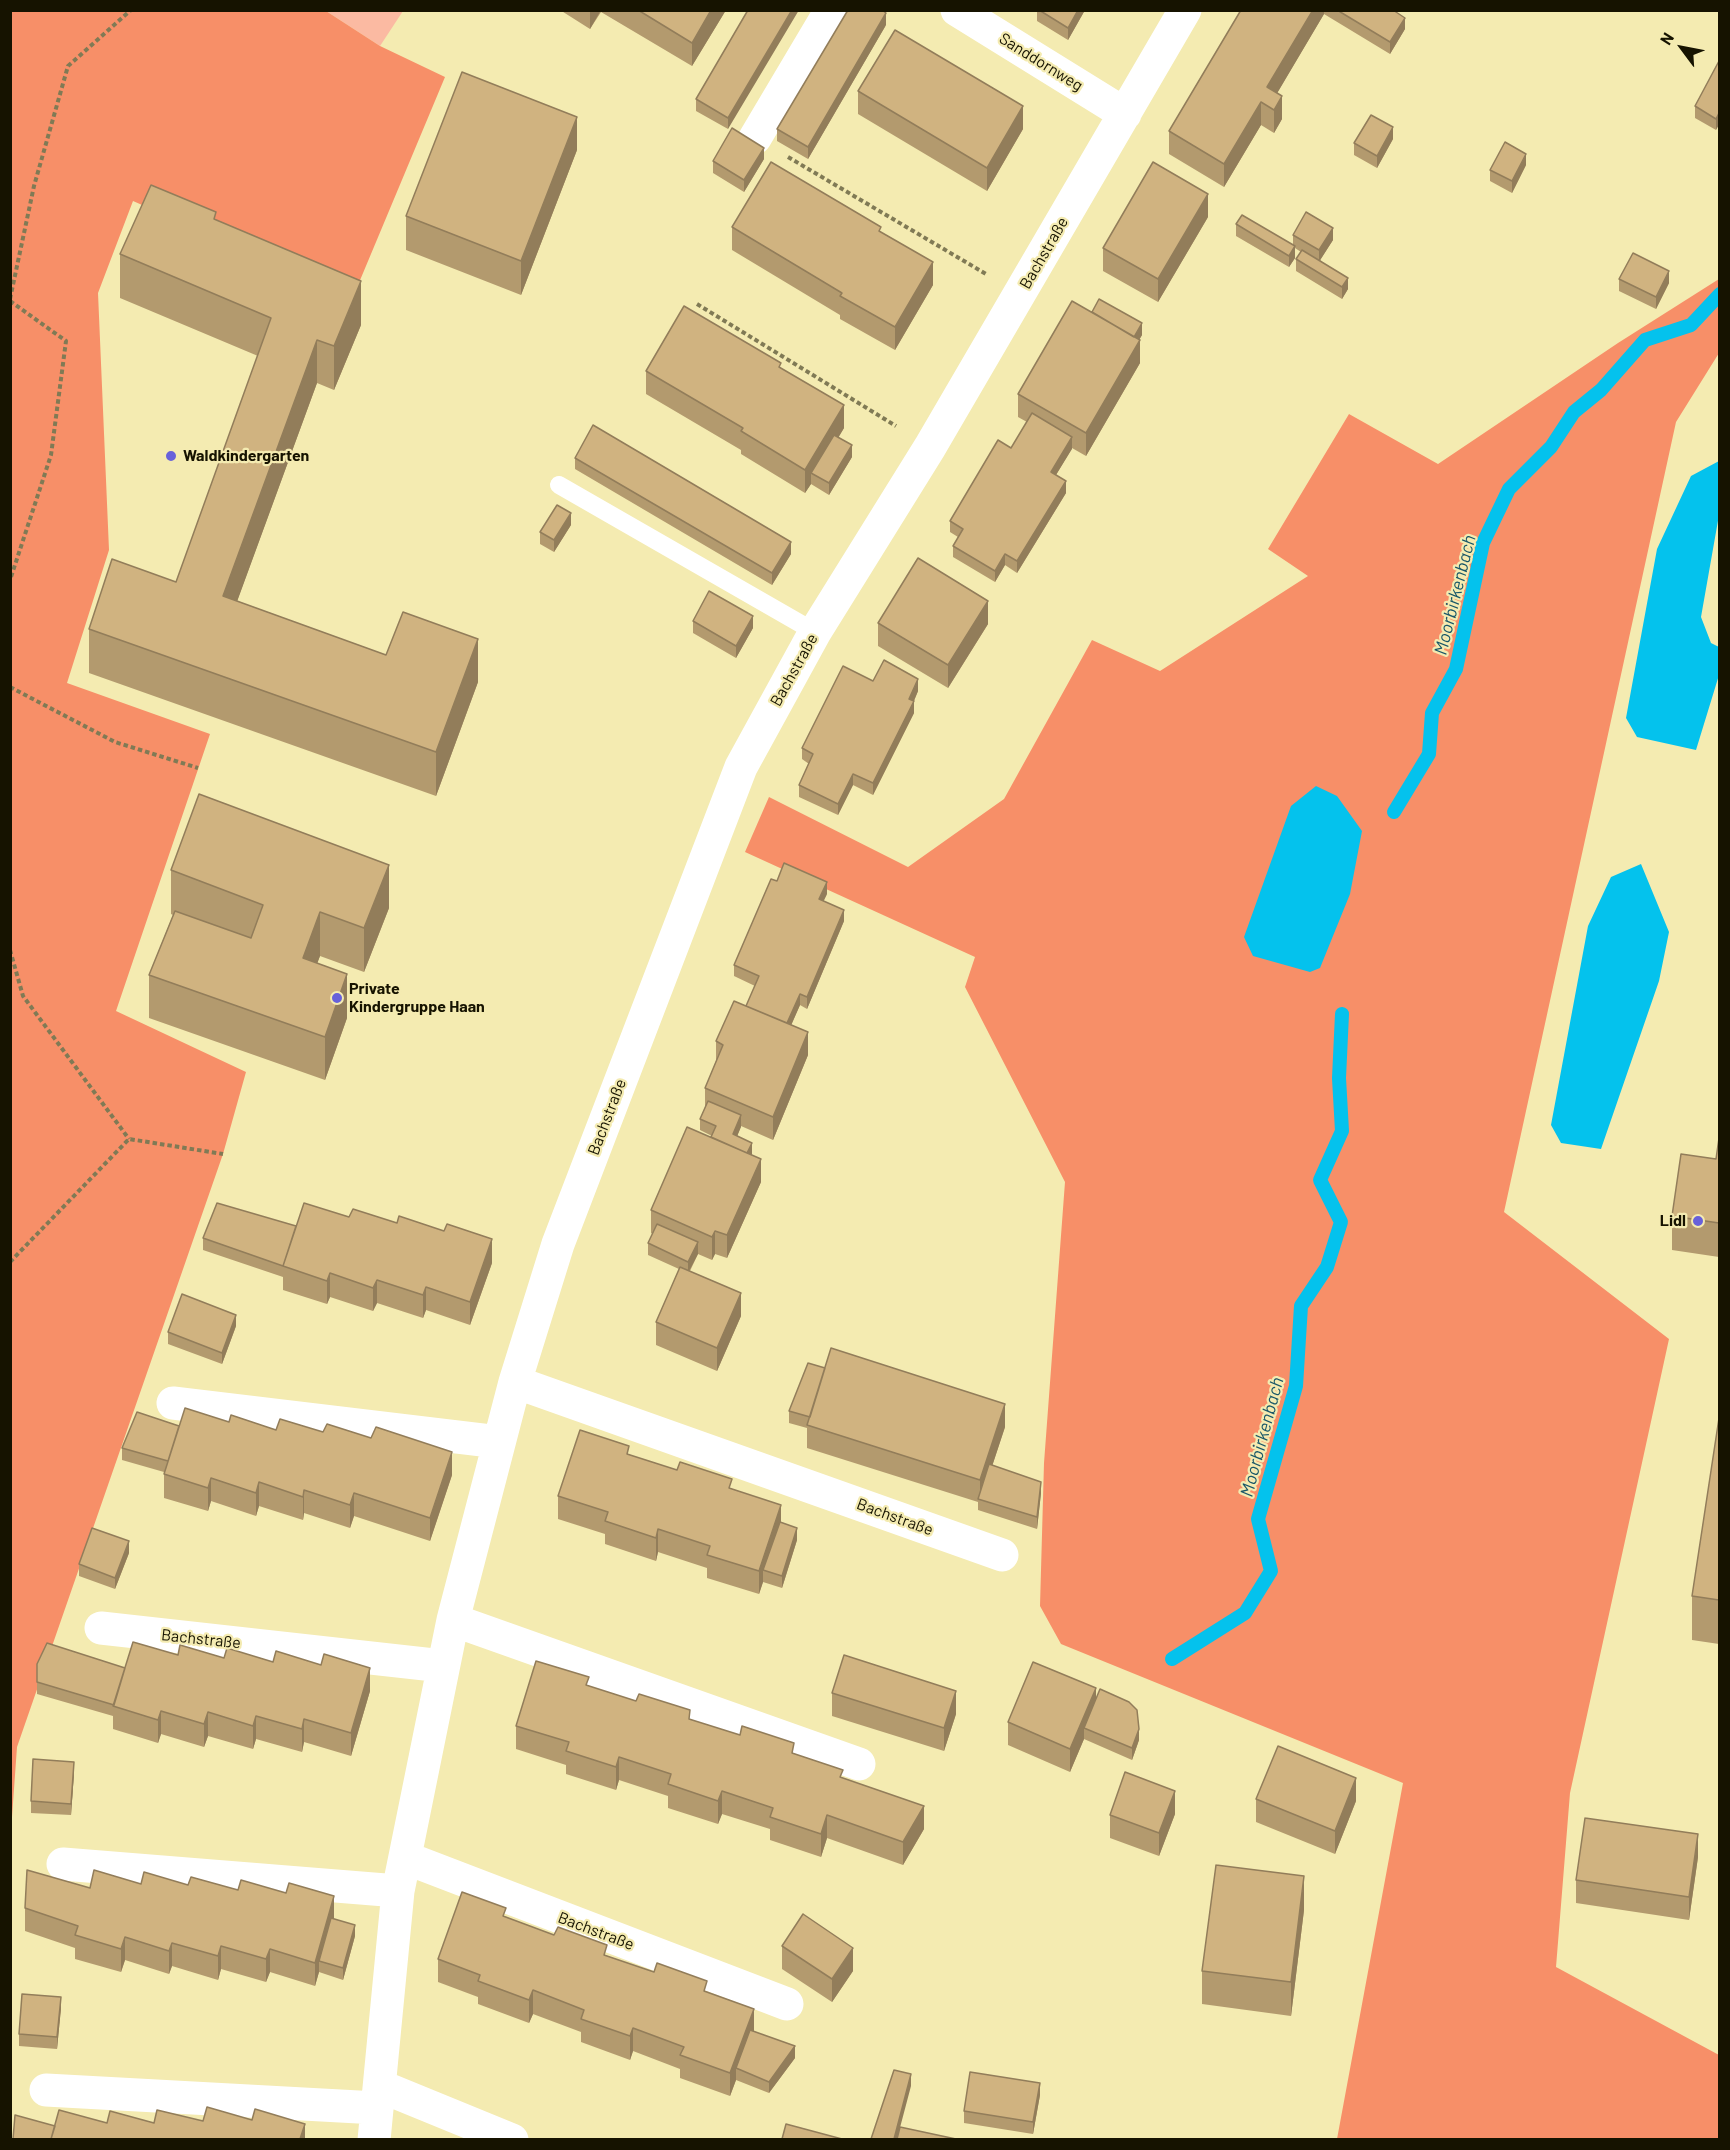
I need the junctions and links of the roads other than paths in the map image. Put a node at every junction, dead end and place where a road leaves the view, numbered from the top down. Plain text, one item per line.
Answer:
1 (831, 10) edge
2 (957, 10) edge
3 (1185, 10) edge
4 (1125, 114) junction
5 (755, 138) road end
6 (559, 486) dead end
7 (815, 632) junction
8 (515, 1382) junction
9 (173, 1403) dead end
10 (499, 1442) junction
11 (1002, 1555) dead end
12 (453, 1620) junction
13 (101, 1628) dead end
14 (443, 1666) junction
15 (859, 1764) dead end
16 (406, 1858) junction
17 (63, 1864) dead end
18 (398, 1891) junction
19 (787, 2004) dead end
20 (46, 2090) dead end
21 (377, 2111) edge
22 (512, 2139) edge

1 - 5 street
2 - 4 street, Sanddornweg
3 - 4 street, Bachstraße
4 - 7 street, Bachstraße
6 - 7 lane
7 - 8 street, Bachstraße
8 - 10 street, Bachstraße
8 - 11 street, Bachstraße
9 - 10 street
10 - 12 street, Bachstraße
12 - 14 street, Bachstraße
12 - 15 street
13 - 14 street, Bachstraße
14 - 16 street, Bachstraße
16 - 18 street, Bachstraße
16 - 19 street, Bachstraße
17 - 18 street
18 - 21 street, Bachstraße
20 - 21 street
21 - 22 street

